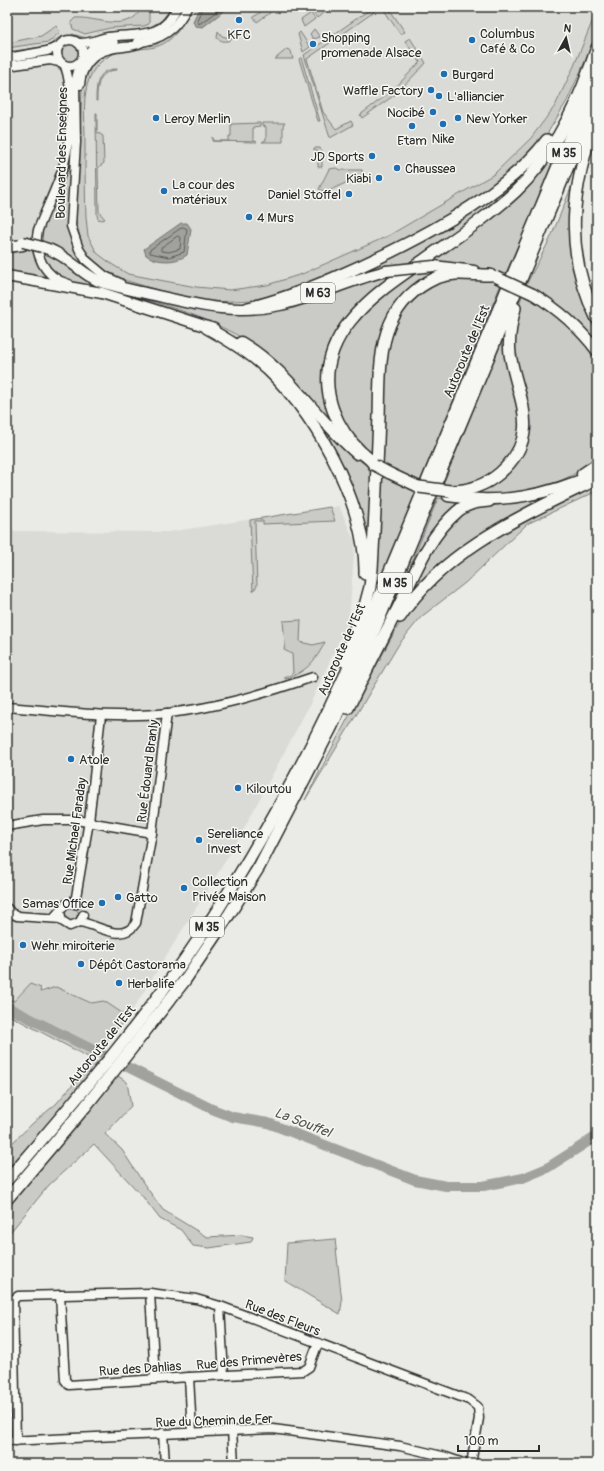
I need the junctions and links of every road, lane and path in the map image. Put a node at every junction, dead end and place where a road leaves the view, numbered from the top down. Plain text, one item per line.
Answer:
1 (177, 7) edge
2 (187, 7) edge
3 (142, 42) junction
4 (78, 43) junction
5 (58, 47) junction
6 (597, 48) edge
7 (7, 58) edge
8 (81, 60) junction
9 (590, 63) junction
10 (62, 64) junction
11 (7, 66) edge
12 (597, 72) edge
13 (597, 97) edge
14 (597, 116) edge
15 (76, 129) junction
16 (7, 243) edge
17 (23, 244) junction
18 (7, 247) edge
19 (7, 276) edge
20 (493, 276) junction
21 (7, 280) edge
22 (57, 285) junction
23 (88, 290) junction
24 (516, 292) junction
25 (154, 295) junction
26 (248, 308) junction
27 (597, 319) edge
28 (207, 328) junction
29 (597, 351) edge
30 (361, 455) junction
31 (374, 464) joint
32 (597, 464) edge
33 (597, 473) edge
34 (597, 479) edge
35 (419, 487) joint
36 (449, 494) junction
37 (532, 494) junction
38 (489, 500) junction
39 (368, 667) junction
40 (340, 672) junction
41 (312, 677) dead end
42 (7, 707) edge
43 (167, 713) junction
44 (102, 714) junction
45 (307, 754) junction
46 (89, 821) junction
47 (7, 826) edge
48 (152, 833) junction
49 (259, 867) junction
50 (76, 902) junction
51 (7, 908) edge
52 (61, 915) junction
53 (81, 919) junction
54 (7, 1180) edge
55 (7, 1199) edge
56 (150, 1293) junction
57 (60, 1295) junction
58 (220, 1306) junction
59 (318, 1343) junction
60 (224, 1375) junction
61 (189, 1377) junction
62 (156, 1379) junction
63 (232, 1430) junction
64 (192, 1432) junction
65 (163, 1434) junction
66 (7, 1441) edge
67 (16, 1441) junction
68 (165, 1464) edge
69 (234, 1464) edge
70 (466, 1464) edge
71 (471, 1464) edge

1 - 4 street
2 - 3 street
3 - 8 street
3 - 15 street
4 - 5 street
4 - 8 street
5 - 7 street
5 - 10 street
6 - 9 highway
8 - 10 street
8 - 15 street, Boulevard des Enseignes
9 - 26 highway
9 - 30 highway
10 - 11 street
10 - 23 street, Boulevard des Enseignes
12 - 45 highway, Autoroute de l’Est / M 35
13 - 24 highway, Autoroute de l’Est / M 35
14 - 27 highway
15 - 25 street, Boulevard des Enseignes
16 - 17 main road
17 - 18 main road
17 - 25 main road, M 63, bridge
19 - 22 main road
20 - 26 main road, M 63, bridge
20 - 29 main road, M 63, bridge
20 - 40 highway
21 - 22 main road
22 - 23 main road
23 - 28 main road
24 - 36 highway
24 - 49 highway, Autoroute de l’Est / M 35
25 - 26 main road, M 63
28 - 30 main road
28 - 40 highway
30 - 31 highway
31 - 35 main road, bridge
32 - 37 main road
33 - 37 main road
34 - 39 highway
35 - 36 highway, bridge
36 - 38 main road
37 - 38 main road
38 - 39 highway
39 - 49 highway
40 - 45 highway
41 - 43 street
42 - 44 street
43 - 44 street
43 - 48 street, Rue Édouard Branly
44 - 46 street, Rue Michael Faraday
45 - 54 highway, Autoroute de l’Est / M 35
46 - 47 street
46 - 48 street
46 - 50 street, Rue Michael Faraday
48 - 53 street, Rue Édouard Branly
49 - 55 highway, Autoroute de l’Est / M 35
50 - 52 street
50 - 53 street
51 - 52 street
52 - 53 street
56 - 57 street, Rue des Fleurs
56 - 58 street, Rue des Fleurs
56 - 62 street
57 - 62 street, Rue des Dahlias
57 - 67 street, Rue des Fleurs
58 - 59 street, Rue des Fleurs
58 - 60 street
59 - 60 street, Rue des Primevères
59 - 71 street, Rue des Fleurs
60 - 61 street, Rue des Primevères
61 - 62 street, Rue des Dahlias
61 - 64 street, Rue des Dahlias
63 - 64 street, Rue du Chemin de Fer
63 - 69 street
63 - 70 street, Rue du Chemin de Fer
64 - 65 street, Rue du Chemin de Fer
65 - 67 street, Rue du Chemin de Fer
65 - 68 street
66 - 67 street, Rue du Chemin de Fer

